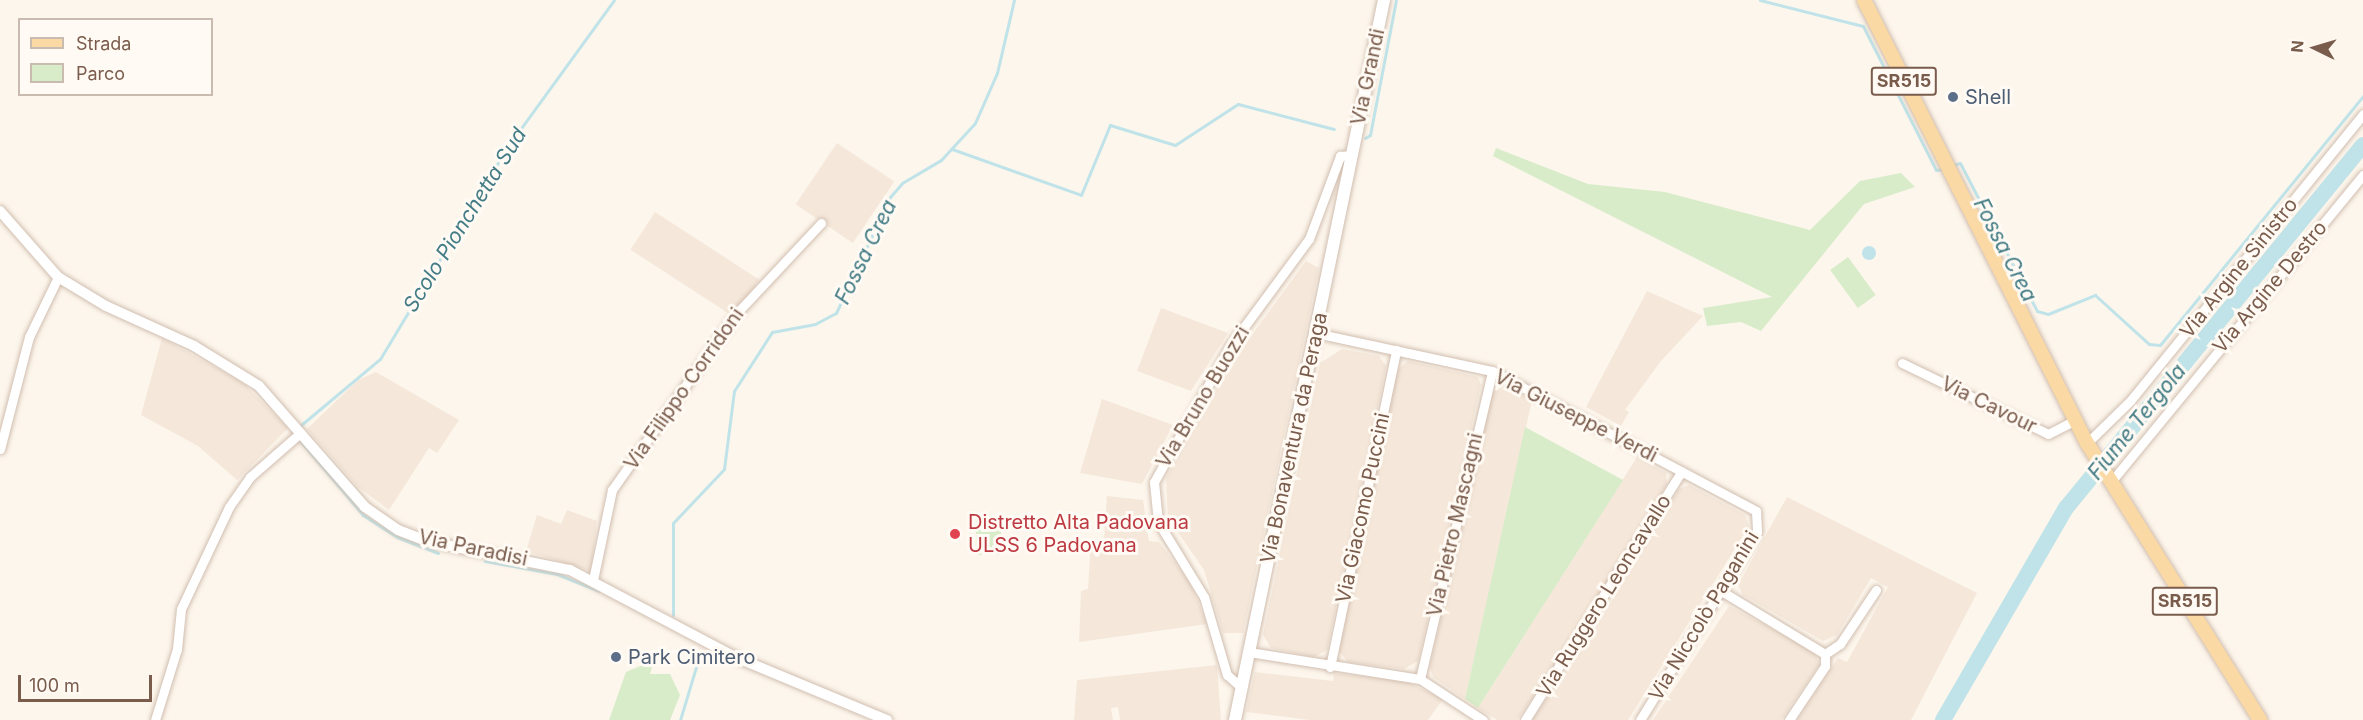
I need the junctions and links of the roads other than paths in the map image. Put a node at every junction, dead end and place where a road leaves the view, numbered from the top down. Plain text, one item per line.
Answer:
1 (1384, 0) edge
2 (1864, 0) edge
3 (2363, 114) edge
4 (1352, 155) junction
5 (2363, 175) edge
6 (0, 212) edge
7 (821, 223) dead end
8 (58, 277) junction
9 (1316, 333) junction
10 (1396, 350) junction
11 (1902, 363) dead end
12 (1492, 371) junction
13 (2075, 420) junction
14 (295, 437) junction
15 (2089, 447) junction
16 (0, 449) edge
17 (1682, 471) junction
18 (2108, 481) junction
19 (1756, 511) joint
20 (593, 580) junction
21 (1875, 590) dead end
22 (1723, 592) junction
23 (1249, 652) junction
24 (1826, 654) junction
25 (1330, 667) junction
26 (1420, 679) junction
27 (1241, 687) junction
28 (155, 720) edge
29 (887, 720) edge
30 (1235, 720) edge
31 (1483, 720) edge
32 (1525, 720) edge
33 (1640, 720) edge
34 (1789, 720) edge
35 (2260, 720) edge

1 - 4 main road, Via Grandi
2 - 13 main road, SR515
3 - 15 street, Via Argine Sinistro
4 - 9 main road, Via Bonaventura da Peraga
4 - 27 street, Via Bruno Buozzi
5 - 18 street, Via Argine Destro
6 - 8 street, Via Paradisi
7 - 20 street, Via Filippo Corridoni
8 - 14 street, Via Paradisi
8 - 16 street
9 - 10 street, Via Giuseppe Verdi
9 - 23 main road, Via Bonaventura da Peraga
10 - 12 street, Via Giuseppe Verdi
10 - 25 street, Via Giacomo Puccini
11 - 13 street, Via Cavour
12 - 17 street, Via Giuseppe Verdi
12 - 26 street, Via Pietro Mascagni
13 - 15 main road, SR515
14 - 20 street, Via Paradisi
14 - 28 street
15 - 18 main road, SR515
17 - 19 street, Via Giuseppe Verdi
17 - 32 street, Via Ruggero Leoncavallo
18 - 35 main road, SR515
19 - 22 street, Via Niccolò Paganini
20 - 29 street, Via Paradisi
21 - 24 street
22 - 24 street
22 - 33 street, Via Niccolò Paganini
23 - 25 street
23 - 27 main road, Via Bonaventura da Peraga
24 - 34 street
25 - 26 street
26 - 31 street
27 - 30 main road, Via Bonaventura da Peraga

